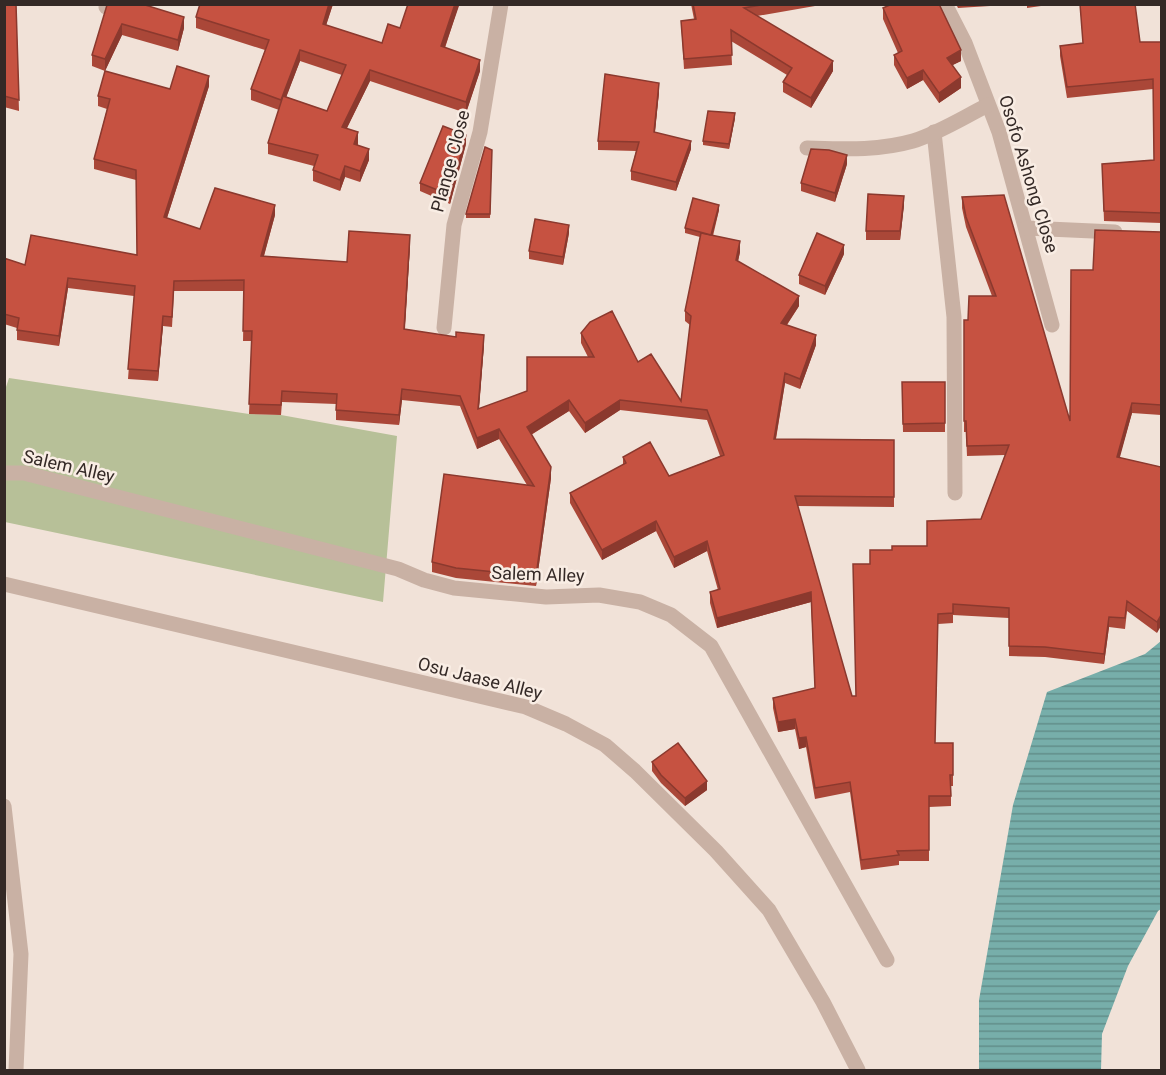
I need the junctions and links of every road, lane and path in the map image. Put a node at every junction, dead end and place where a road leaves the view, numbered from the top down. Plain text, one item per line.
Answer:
1 (501, 4) edge
2 (945, 4) edge
3 (988, 105) junction
4 (934, 132) junction
5 (807, 148) dead end
6 (1026, 228) junction
7 (1130, 233) edge
8 (1052, 325) dead end
9 (444, 328) dead end
10 (4, 473) edge
11 (955, 494) dead end
12 (4, 584) edge
13 (4, 806) edge
14 (887, 960) dead end
15 (16, 1071) edge
16 (858, 1071) edge

1 - 9 street, Plange Close
2 - 3 street, Osofo Ashong Close
3 - 4 street
3 - 6 street, Osofo Ashong Close
4 - 5 street
4 - 11 street
6 - 7 street
6 - 8 street, Osofo Ashong Close
10 - 14 street, Salem Alley
12 - 16 street, Osu Jaase Alley
13 - 15 street

